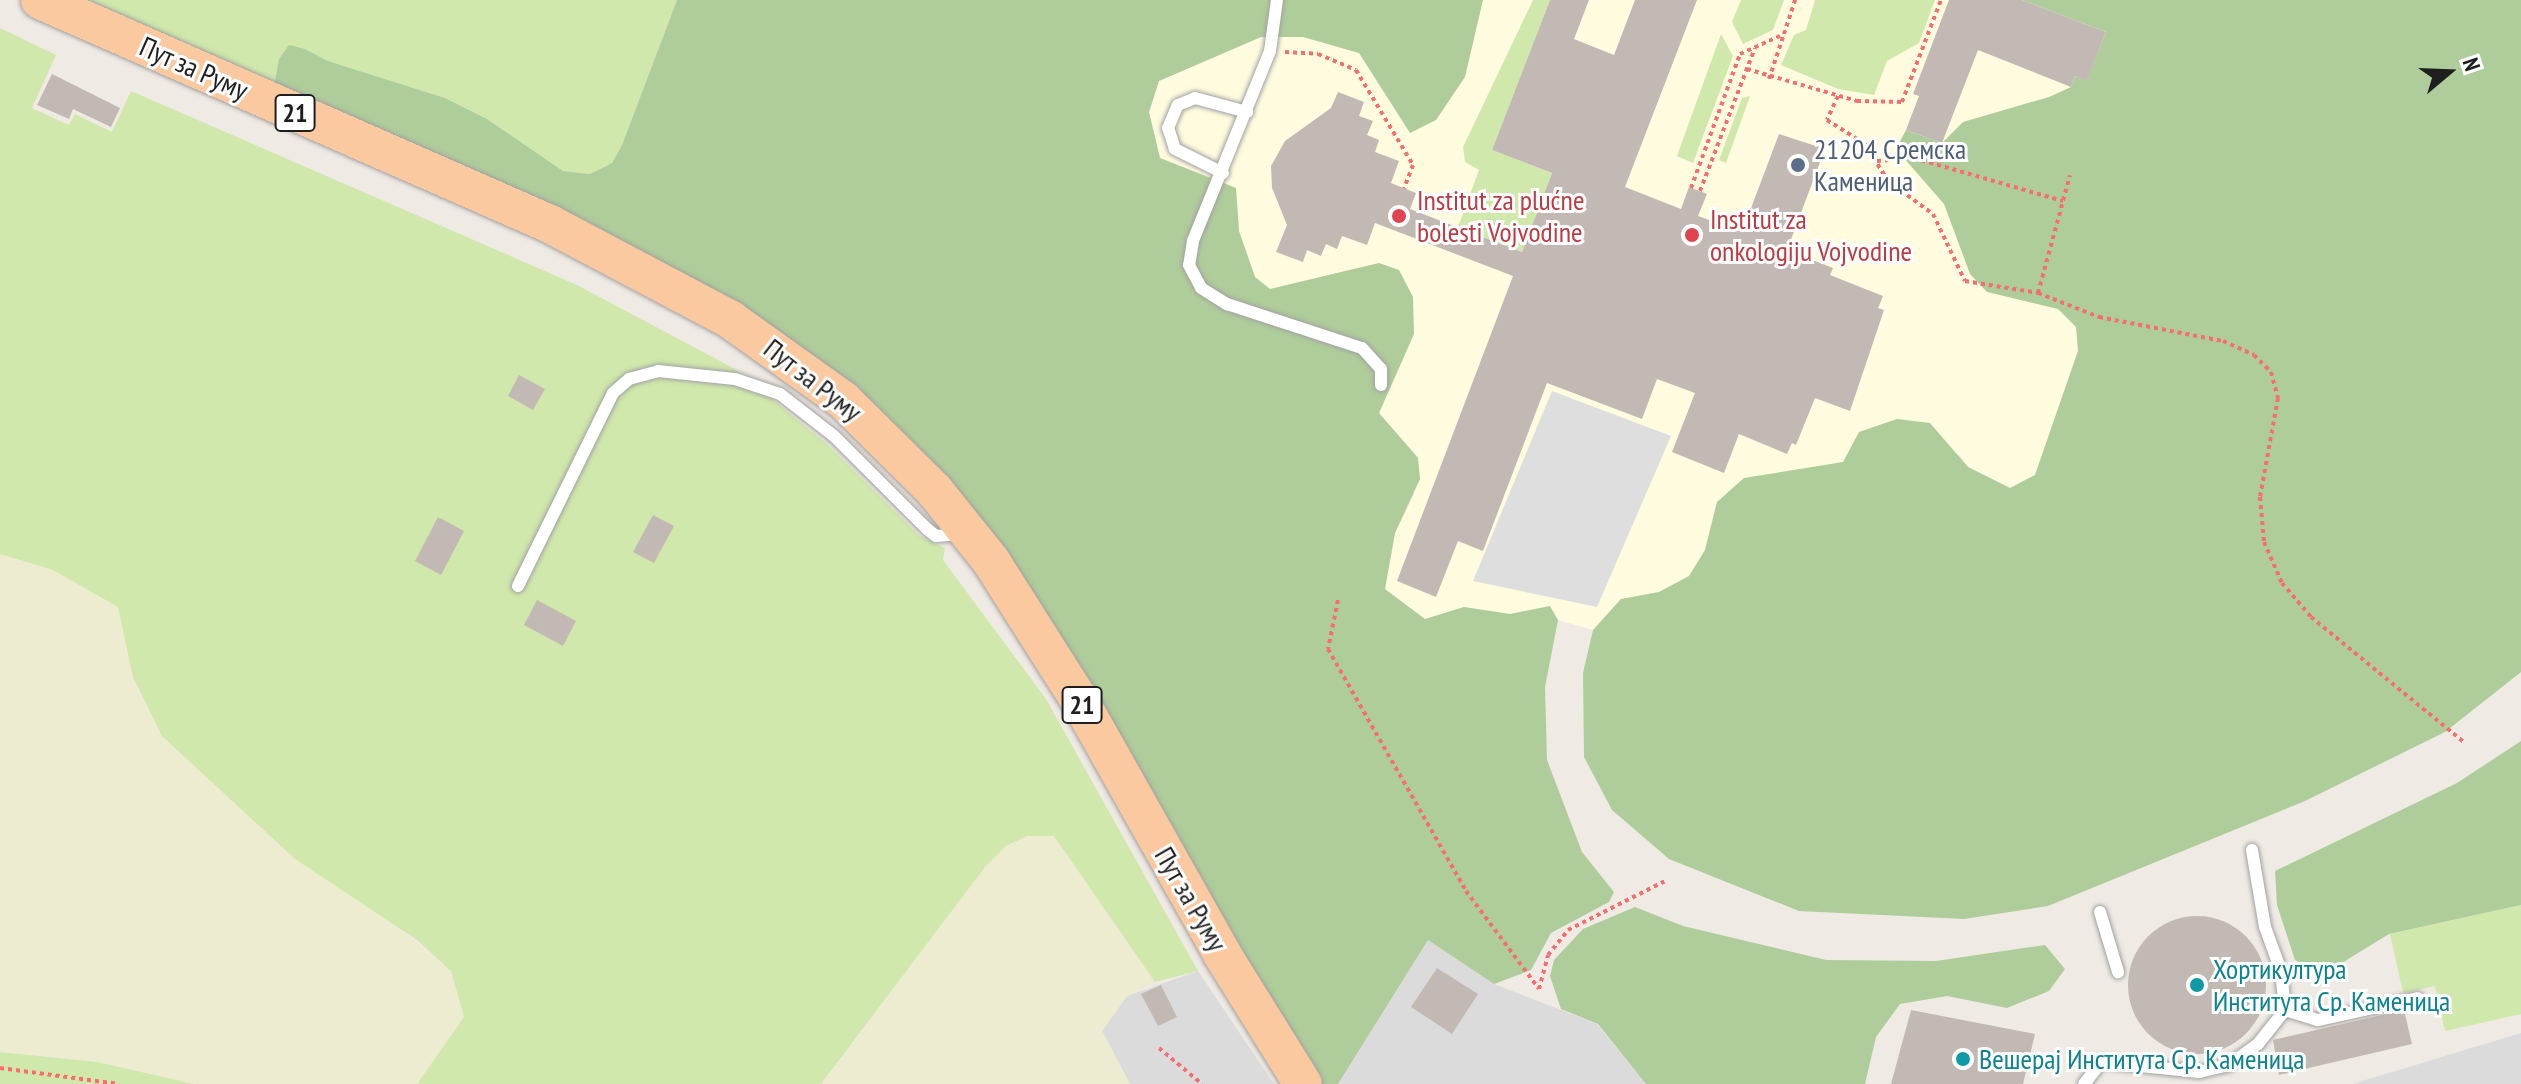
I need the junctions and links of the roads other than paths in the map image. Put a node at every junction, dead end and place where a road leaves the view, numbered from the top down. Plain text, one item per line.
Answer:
1 (40, 0) edge
2 (1277, 0) edge
3 (1247, 112) junction
4 (1223, 173) junction
5 (1381, 385) dead end
6 (970, 533) junction
7 (518, 586) dead end
8 (2252, 850) dead end
9 (2100, 912) dead end
10 (2118, 972) dead end
11 (2418, 998) dead end
12 (2285, 1010) junction
13 (1303, 1084) edge
14 (2084, 1084) edge

1 - 6 main road, Пут за Руму / 21
2 - 3 lane
3 - 4 lane
3 - 4 lane
4 - 5 lane
6 - 7 lane
6 - 13 main road, Пут за Руму / 21
8 - 12 lane
9 - 10 lane
11 - 12 lane
12 - 14 lane

